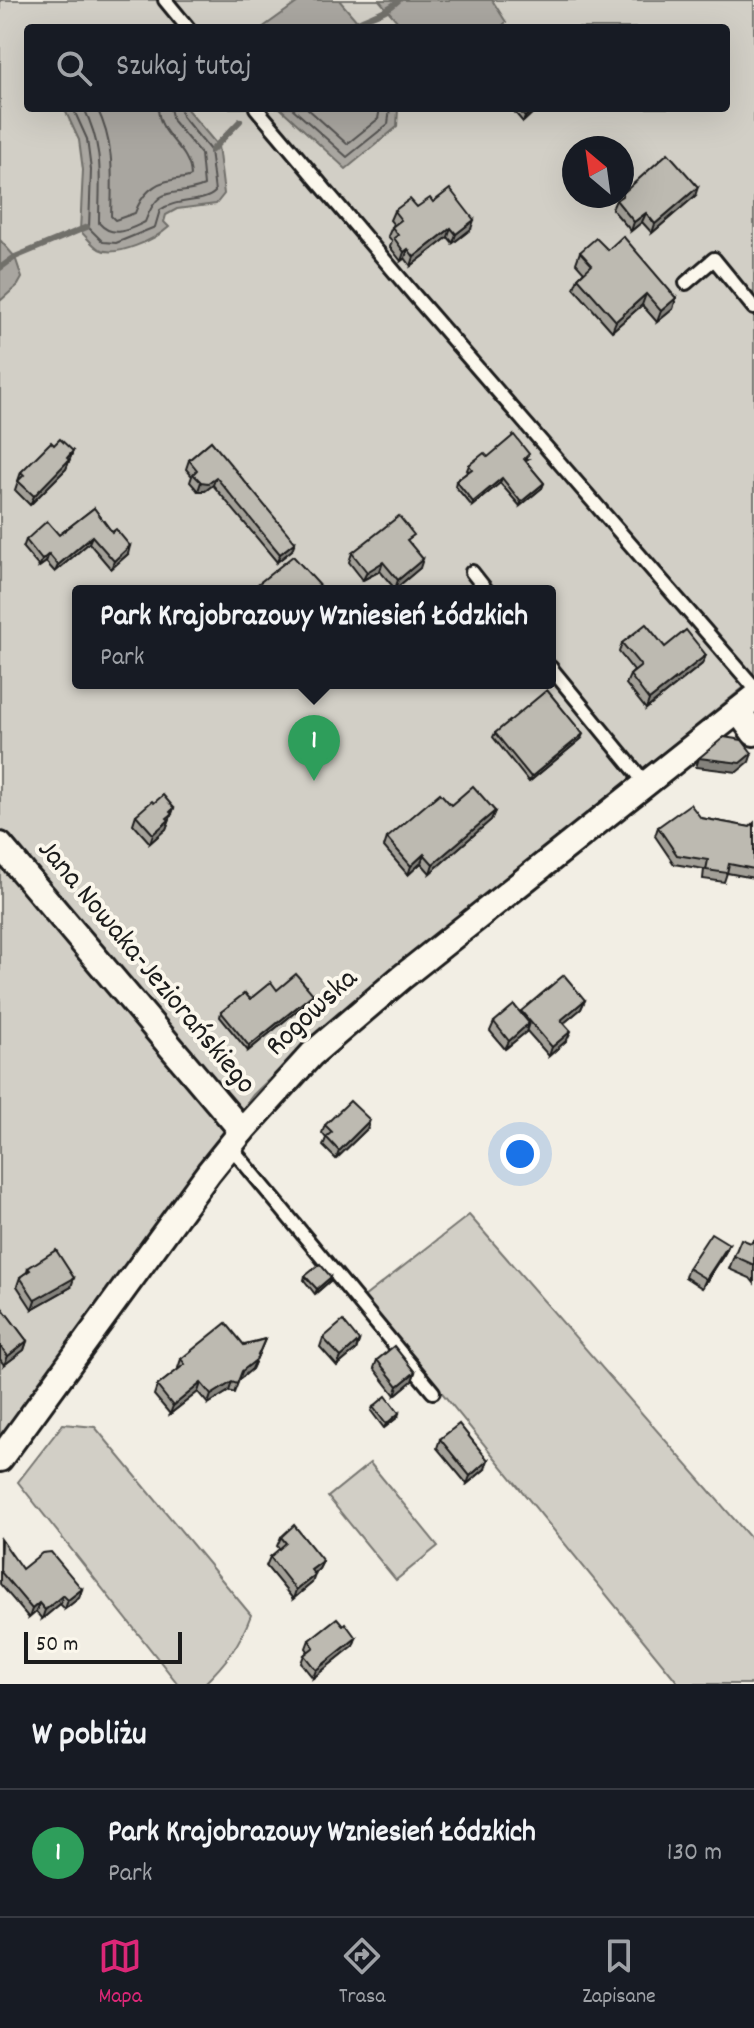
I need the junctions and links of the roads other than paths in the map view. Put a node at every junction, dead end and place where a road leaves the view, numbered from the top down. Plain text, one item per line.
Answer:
1 (165, 0) edge
2 (185, 24) edge
3 (259, 112) edge
4 (686, 283) dead end
5 (754, 308) edge
6 (472, 572) dead end
7 (482, 585) edge
8 (556, 674) edge
9 (754, 687) edge
10 (746, 704) edge
11 (754, 733) edge
12 (646, 784) junction
13 (0, 845) edge
14 (236, 1139) junction
15 (433, 1392) dead end
16 (0, 1459) edge

1 - 2 lane
3 - 9 lane
4 - 5 lane
6 - 7 lane
8 - 12 lane
10 - 11 street
10 - 12 street, Rogowska
12 - 14 street, Rogowska
13 - 14 street, Jana Nowaka-Jeziorańskiego
14 - 15 lane
14 - 16 street, Rogowska

